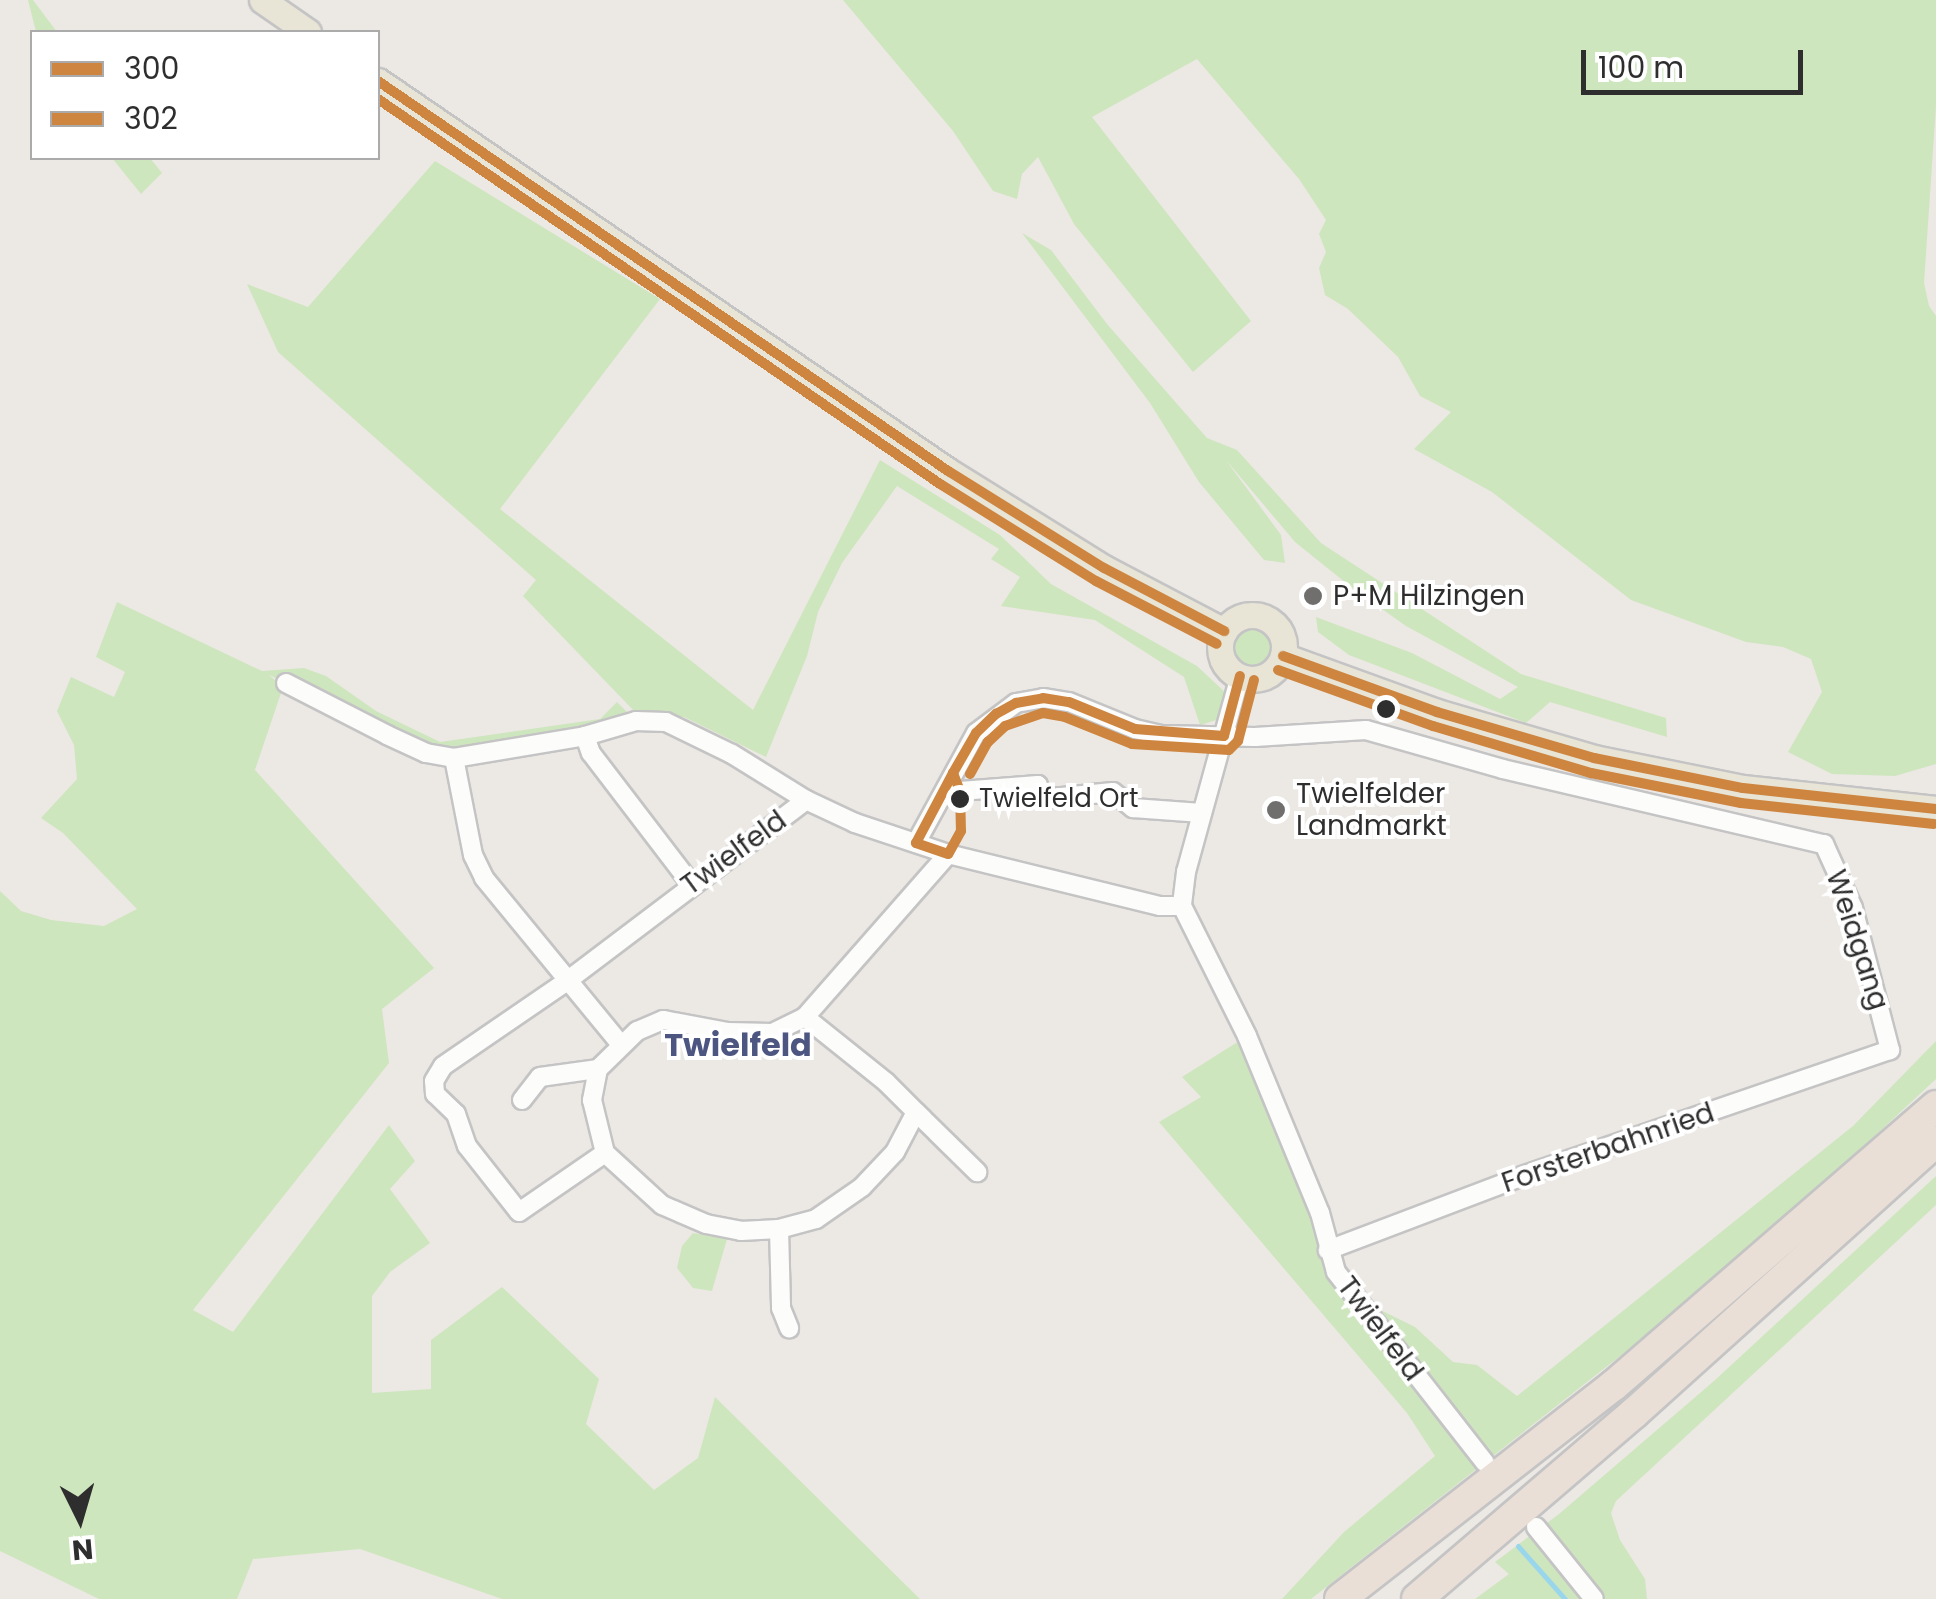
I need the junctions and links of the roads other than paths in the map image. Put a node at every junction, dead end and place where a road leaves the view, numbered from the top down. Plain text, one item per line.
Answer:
1 (262, 0) edge
2 (305, 30) edge
3 (380, 82) edge
4 (1224, 631) junction
5 (1284, 656) junction
6 (1240, 676) junction
7 (286, 683) dead end
8 (584, 736) junction
9 (1224, 736) junction
10 (454, 758) junction
11 (960, 791) dead end
12 (806, 800) junction
13 (1936, 808) edge
14 (1202, 813) junction
15 (916, 843) junction
16 (948, 854) junction
17 (691, 884) junction
18 (1182, 906) junction
19 (566, 981) junction
20 (805, 1017) junction
21 (621, 1045) junction
22 (1890, 1050) joint
23 (598, 1068) junction
24 (522, 1100) dead end
25 (1936, 1106) edge
26 (916, 1112) junction
27 (1936, 1141) edge
28 (605, 1153) junction
29 (977, 1172) dead end
30 (779, 1229) junction
31 (1328, 1250) junction
32 (789, 1328) dead end
33 (1485, 1464) dead end
34 (1536, 1527) dead end
35 (1340, 1599) edge
36 (1417, 1599) edge
37 (1594, 1599) edge

1 - 2 main road
3 - 4 main road
4 - 5 main road
4 - 6 main road
5 - 6 main road
5 - 13 main road
6 - 9 street
7 - 10 street
8 - 10 street
8 - 12 street
8 - 17 street
9 - 14 street
9 - 15 street
9 - 22 street, Weidgang
10 - 19 street
11 - 14 street
12 - 15 street, Twielfeld
12 - 17 street, Twielfeld
14 - 18 street
15 - 16 street, Twielfeld
16 - 18 street, Twielfeld
16 - 20 street
17 - 19 street, Twielfeld
18 - 31 street, Twielfeld
19 - 21 street
19 - 28 street, Twielfeld
20 - 21 street
20 - 26 street
21 - 23 street
22 - 31 street, Forsterbahnried
23 - 24 street
23 - 28 street
25 - 35 highway
26 - 29 street
26 - 30 street
27 - 36 highway
28 - 30 street
30 - 32 street
31 - 33 street, Twielfeld
34 - 37 street

